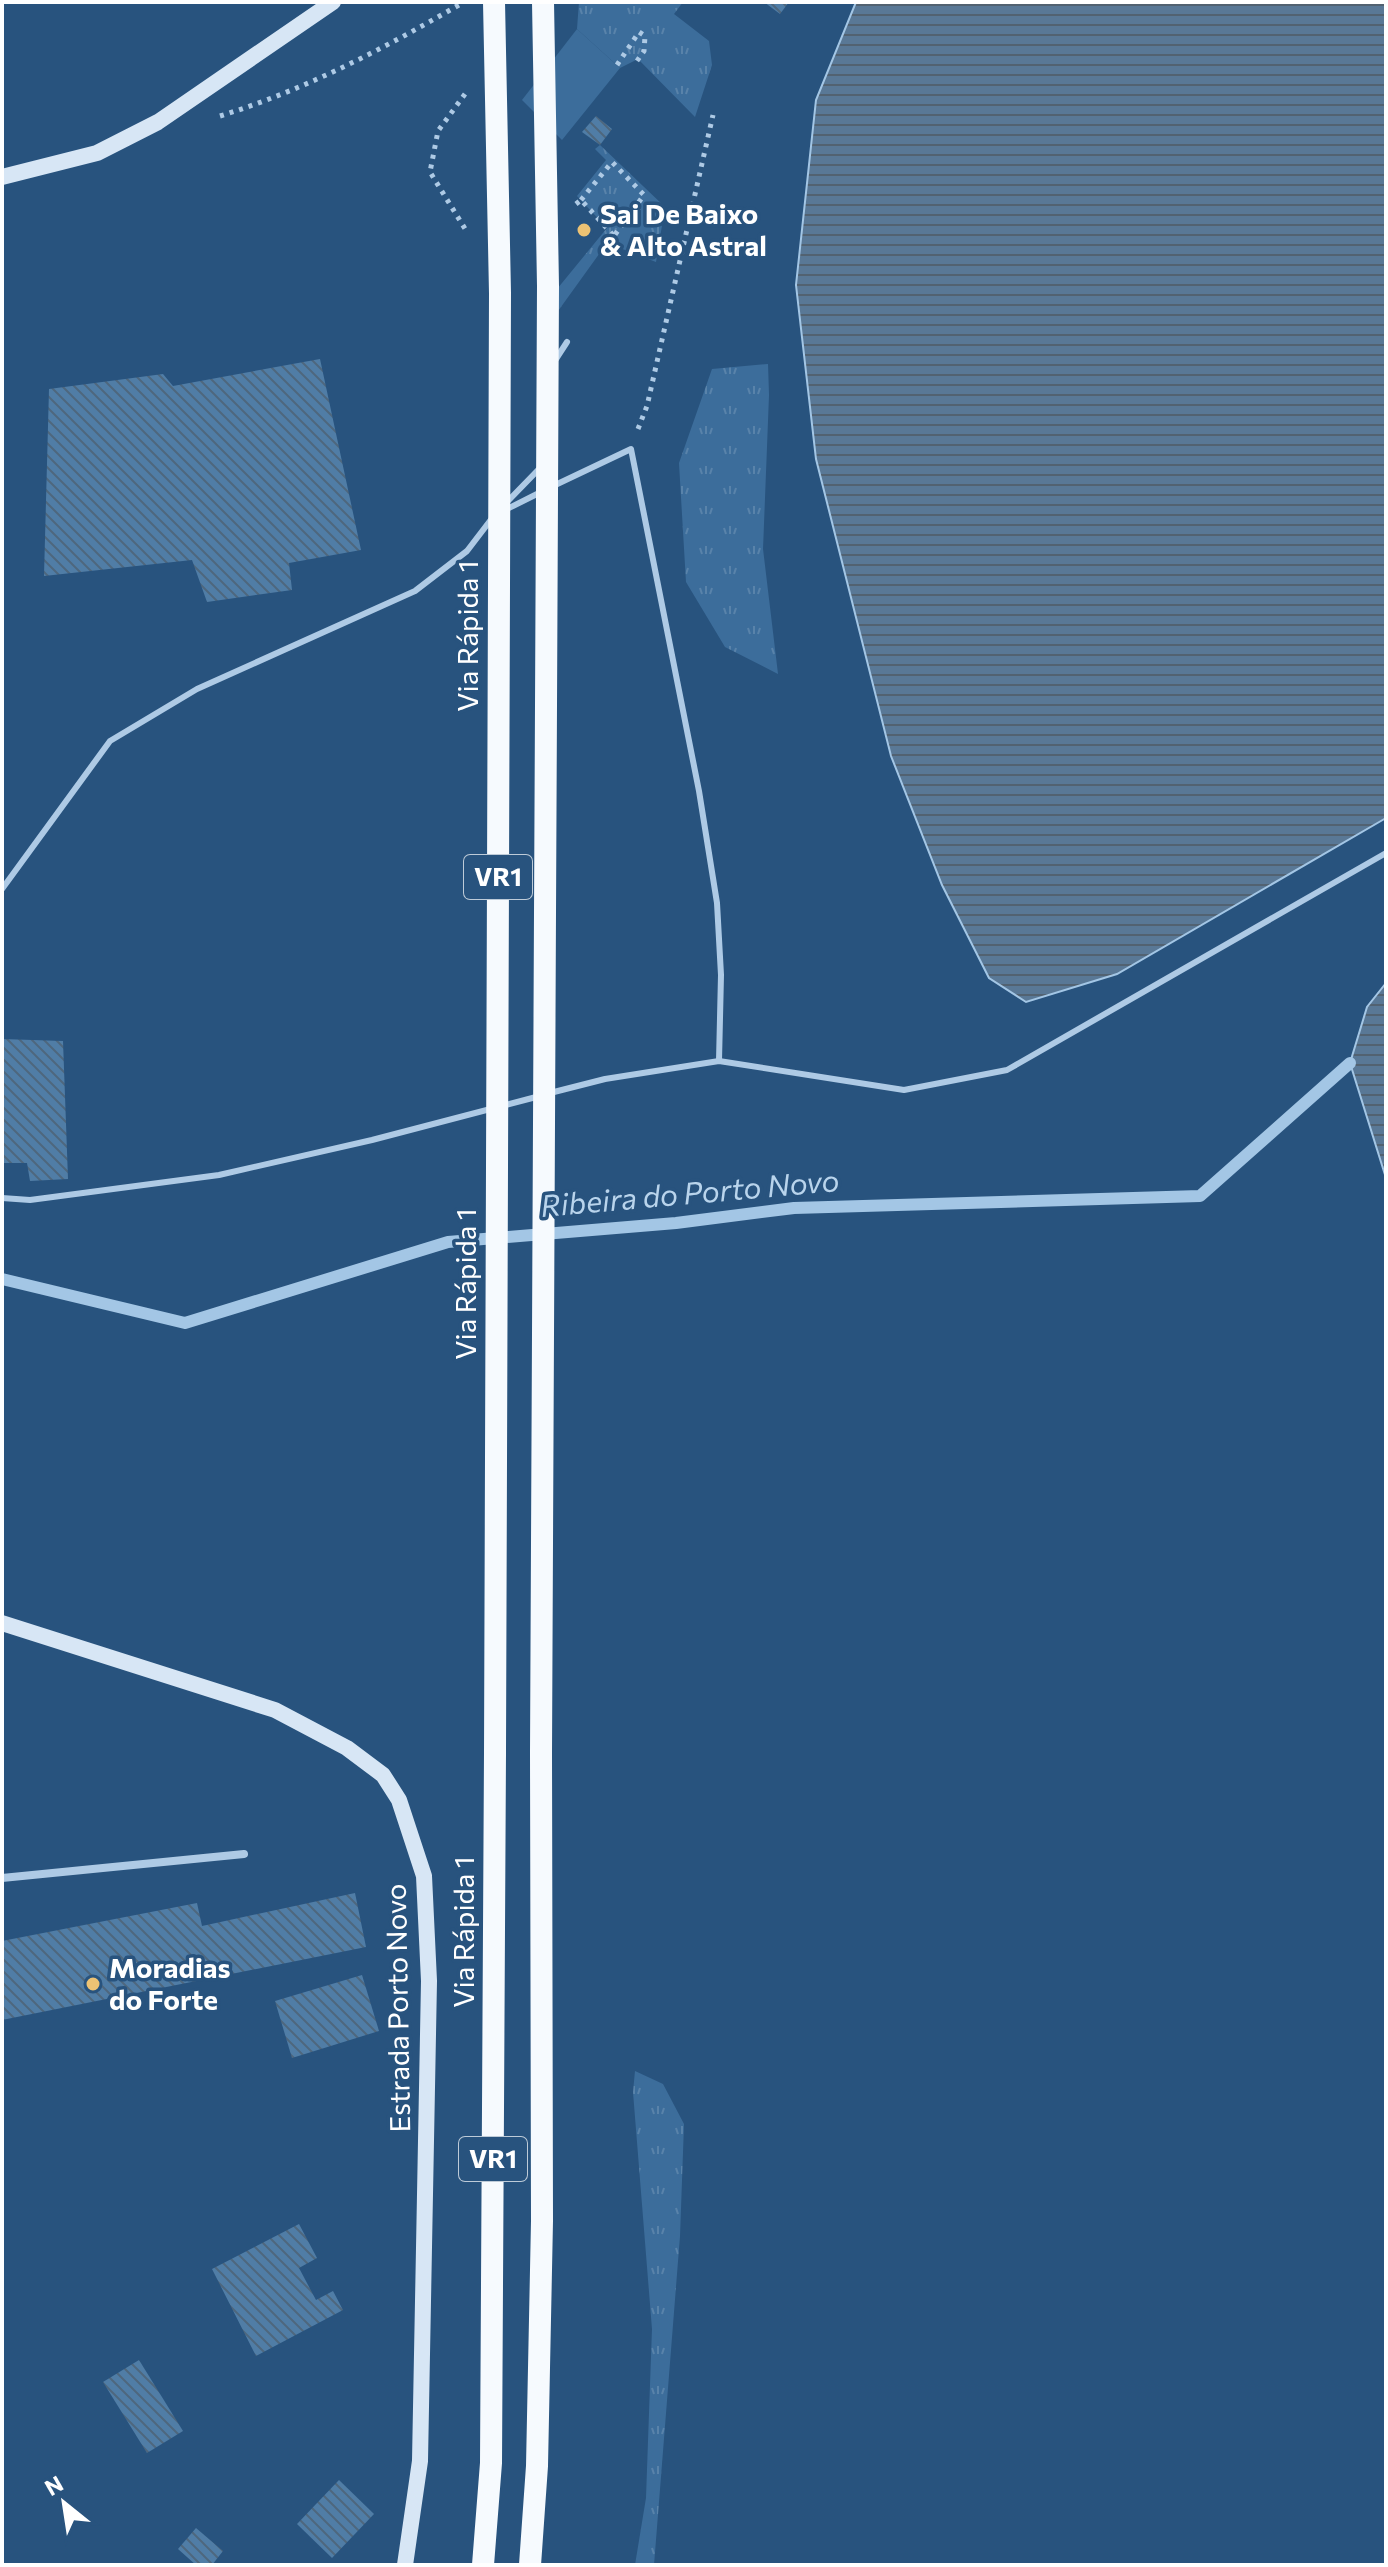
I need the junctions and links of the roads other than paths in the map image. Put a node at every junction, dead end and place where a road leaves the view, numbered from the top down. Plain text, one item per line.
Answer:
1 (333, 2) edge
2 (494, 2) edge
3 (543, 2) edge
4 (2, 177) edge
5 (567, 342) dead end
6 (494, 515) junction
7 (1386, 853) edge
8 (2, 889) edge
9 (719, 1061) junction
10 (2, 1198) edge
11 (2, 1623) edge
12 (244, 1854) dead end
13 (2, 1878) edge
14 (405, 2565) edge
15 (483, 2565) edge
16 (530, 2565) edge

1 - 4 main road
2 - 15 highway, Via Rápida 1 / VR1, bridge
3 - 16 highway, VR1, bridge
5 - 6 lane
6 - 8 lane
6 - 9 lane
7 - 9 lane
9 - 10 lane
11 - 14 main road, Estrada Porto Novo
12 - 13 street

